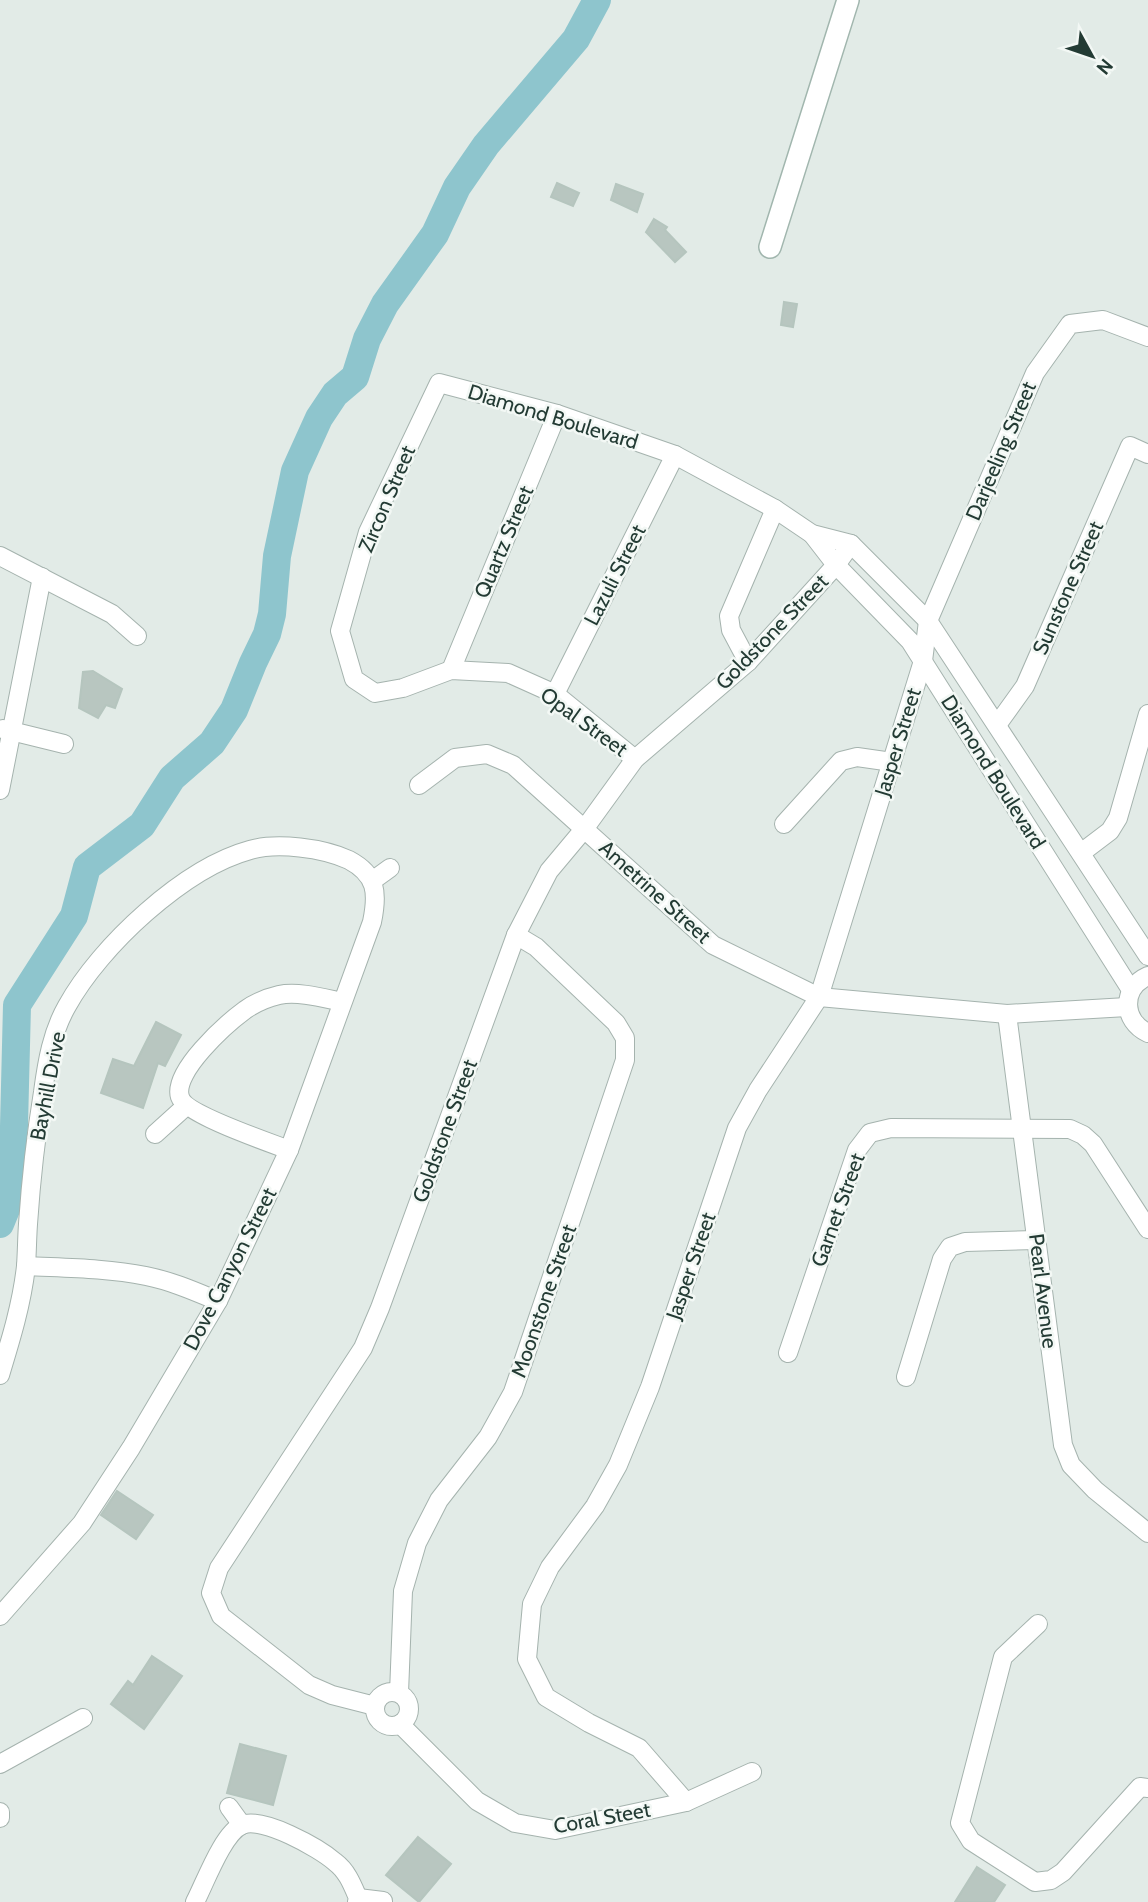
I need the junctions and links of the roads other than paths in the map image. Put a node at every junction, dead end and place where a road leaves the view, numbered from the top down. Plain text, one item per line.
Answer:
1 (848, 0) edge
2 (770, 247) dead end
3 (1148, 337) edge
4 (439, 383) joint
5 (557, 414) junction
6 (1148, 454) edge
7 (675, 455) junction
8 (775, 509) junction
9 (813, 534) junction
10 (851, 544) junction
11 (0, 556) edge
12 (836, 565) junction
13 (42, 577) junction
14 (929, 621) junction
15 (137, 636) dead end
16 (923, 661) junction
17 (748, 662) junction
18 (451, 670) junction
19 (555, 694) junction
20 (1148, 714) edge
21 (998, 725) junction
22 (6, 730) edge
23 (64, 744) dead end
24 (635, 759) junction
25 (892, 762) junction
26 (419, 785) dead end
27 (0, 790) edge
28 (784, 824) dead end
29 (585, 828) junction
30 (1081, 853) junction
31 (390, 868) dead end
32 (372, 881) junction
33 (516, 935) junction
34 (1148, 956) edge
35 (1148, 976) edge
36 (818, 997) junction
37 (1129, 998) junction
38 (342, 1002) junction
39 (1007, 1014) junction
40 (1148, 1033) edge
41 (186, 1106) junction
42 (1022, 1128) junction
43 (155, 1134) dead end
44 (289, 1150) junction
45 (1148, 1229) edge
46 (1036, 1240) junction
47 (26, 1266) junction
48 (218, 1301) junction
49 (788, 1353) dead end
50 (0, 1375) edge
51 (906, 1377) dead end
52 (1148, 1533) edge
53 (0, 1616) edge
54 (1038, 1624) dead end
55 (399, 1693) junction
56 (375, 1706) junction
57 (83, 1718) dead end
58 (400, 1724) junction
59 (0, 1764) edge
60 (752, 1772) dead end
61 (1148, 1788) edge
62 (686, 1802) junction
63 (229, 1807) dead end
64 (0, 1812) edge
65 (0, 1818) edge
66 (242, 1825) junction
67 (357, 1900) edge
68 (383, 1901) edge
69 (195, 1902) edge

1 - 2 street
3 - 14 street, Darjeeling Street
4 - 5 street, Diamond Boulevard
4 - 18 street, Zircon Street
5 - 7 street, Diamond Boulevard
5 - 18 street, Quartz Street
6 - 21 street, Sunstone Street
7 - 8 street, Diamond Boulevard
7 - 19 street, Lazuli Street
8 - 9 street, Diamond Boulevard
8 - 17 street
9 - 10 street, Diamond Boulevard
9 - 12 street, Diamond Boulevard
10 - 12 street, Goldstone Street
10 - 14 street, Diamond Boulevard
11 - 13 street
12 - 16 street, Diamond Boulevard
12 - 17 street, Goldstone Street
13 - 15 street
13 - 22 street
14 - 16 street, Darjeeling Street
14 - 21 street, Diamond Boulevard
16 - 25 street, Jasper Street
16 - 37 street, Diamond Boulevard
17 - 24 street, Goldstone Street
18 - 19 street, Opal Street
19 - 24 street, Opal Street
20 - 30 street
21 - 30 street, Diamond Boulevard
22 - 23 street
22 - 27 street
24 - 29 street, Goldstone Street
25 - 28 street
25 - 36 street, Jasper Street
26 - 29 street, Ametrine Street
29 - 33 street, Goldstone Street
29 - 36 street, Ametrine Street
30 - 34 street, Diamond Boulevard
31 - 32 street
32 - 38 street, Dove Canyon Street
32 - 47 street, Bayhill Drive
33 - 55 street, Moonstone Street
33 - 56 street, Goldstone Street
35 - 37 street
36 - 39 street, Ametrine Street
36 - 62 street, Jasper Street
37 - 39 street, Ametrine Street
37 - 40 street, Diamond Boulevard
38 - 41 street
38 - 44 street, Dove Canyon Street
39 - 42 street, Pearl Avenue
41 - 43 street
41 - 44 street
42 - 45 street
42 - 46 street, Pearl Avenue
42 - 49 street, Garnet Street
44 - 48 street, Dove Canyon Street
46 - 51 street
46 - 52 street, Pearl Avenue
47 - 48 street
47 - 50 street, Bayhill Drive
48 - 53 street, Dove Canyon Street
54 - 61 street
55 - 56 street
55 - 58 street
56 - 58 street
57 - 59 street
58 - 62 street, Coral Steet
60 - 62 street, Coral Steet
63 - 66 street
64 - 65 street
66 - 67 street
66 - 69 street
67 - 68 street

